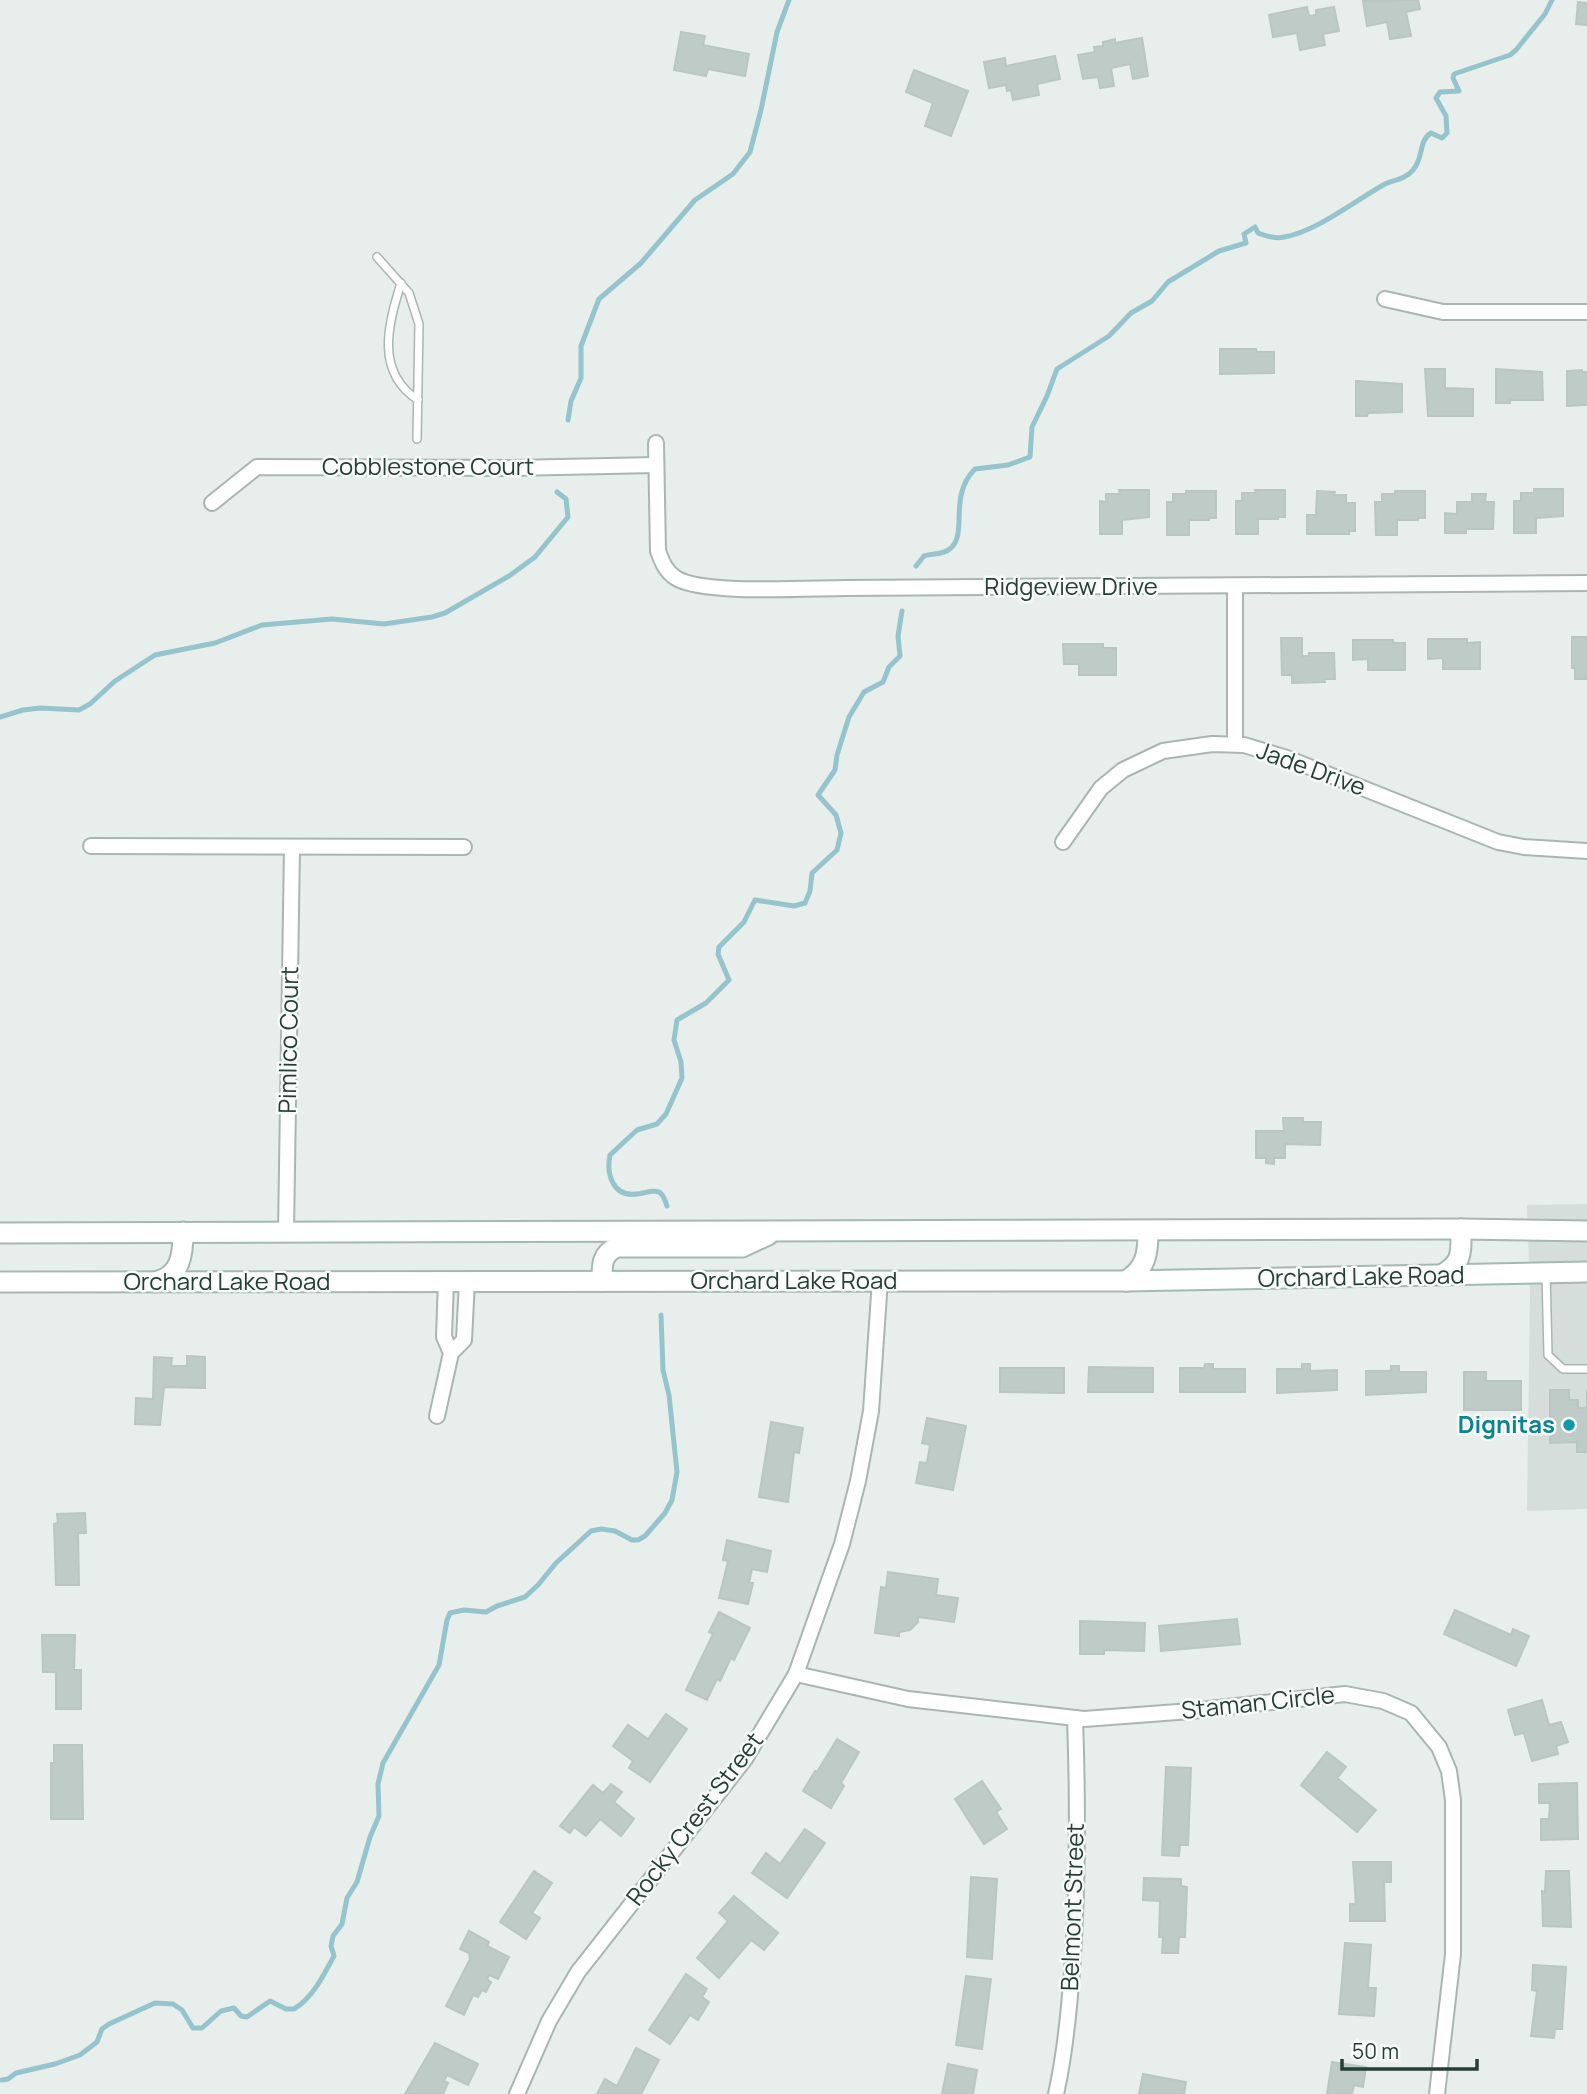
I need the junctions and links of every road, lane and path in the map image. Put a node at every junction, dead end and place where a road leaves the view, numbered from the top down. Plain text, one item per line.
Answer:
1 (377, 257) dead end
2 (401, 283) junction
3 (1385, 299) dead end
4 (1587, 312) edge
5 (418, 400) junction
6 (417, 439) dead end
7 (656, 443) dead end
8 (656, 465) junction
9 (212, 503) dead end
10 (1587, 583) edge
11 (1235, 586) junction
12 (1235, 744) junction
13 (1063, 842) dead end
14 (91, 846) dead end
15 (464, 846) dead end
16 (292, 848) junction
17 (1587, 851) edge
18 (1461, 1229) junction
19 (1148, 1231) junction
20 (1587, 1231) edge
21 (183, 1232) junction
22 (286, 1232) junction
23 (775, 1232) junction
24 (0, 1233) edge
25 (1587, 1272) edge
26 (1546, 1273) junction
27 (1441, 1275) junction
28 (446, 1280) junction
29 (467, 1280) junction
30 (880, 1280) junction
31 (1126, 1280) junction
32 (602, 1281) junction
33 (0, 1282) edge
34 (150, 1283) junction
35 (451, 1353) junction
36 (1587, 1369) edge
37 (438, 1416) dead end
38 (796, 1674) junction
39 (1075, 1718) junction
40 (517, 2094) edge
41 (1056, 2094) edge
42 (1437, 2094) edge

1 - 2 lane
2 - 5 lane
2 - 5 lane
3 - 4 street
5 - 6 lane
7 - 8 street, Ridgeview Drive
8 - 9 street, Cobblestone Court
8 - 11 street, Ridgeview Drive
10 - 11 street, Ridgeview Drive
11 - 12 street
12 - 13 street, Jade Drive
12 - 17 street, Jade Drive
14 - 16 street
15 - 16 street
16 - 22 street, Pimlico Court
18 - 19 main road, Orchard Lake Road
18 - 20 main road, Orchard Lake Road
18 - 27 main road
19 - 23 main road, Orchard Lake Road
19 - 31 main road
21 - 22 main road, Orchard Lake Road
21 - 24 main road, Orchard Lake Road
21 - 34 main road
22 - 23 main road, Orchard Lake Road
23 - 32 main road
25 - 26 main road, Orchard Lake Road
26 - 27 main road, Orchard Lake Road
26 - 36 lane
27 - 31 main road, Orchard Lake Road
28 - 29 main road, Orchard Lake Road
28 - 34 main road, Orchard Lake Road
28 - 35 street
29 - 32 main road, Orchard Lake Road
29 - 35 street
30 - 31 main road, Orchard Lake Road
30 - 32 main road, Orchard Lake Road
30 - 38 street, Rocky Crest Street
33 - 34 main road, Orchard Lake Road
35 - 37 street
38 - 39 street, Staman Circle
38 - 40 street, Rocky Crest Street
39 - 41 street, Belmont Street
39 - 42 street, Staman Circle

